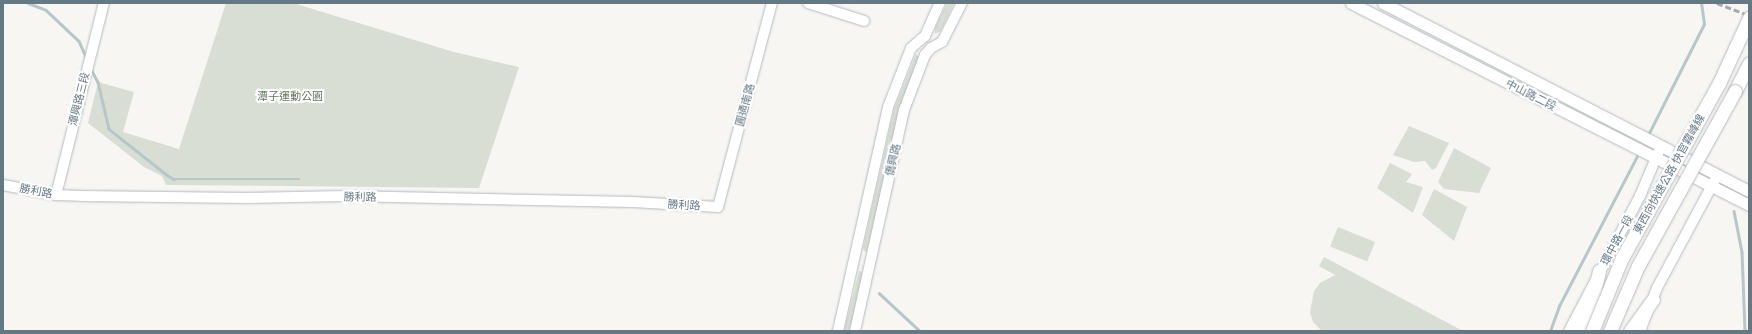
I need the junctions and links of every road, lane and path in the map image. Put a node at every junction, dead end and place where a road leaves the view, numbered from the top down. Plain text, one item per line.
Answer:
1 (104, 3) edge
2 (772, 3) edge
3 (808, 3) edge
4 (940, 3) edge
5 (962, 3) edge
6 (1351, 3) edge
7 (1383, 3) edge
8 (1749, 18) edge
9 (864, 21) dead end
10 (1749, 63) edge
11 (1661, 146) junction
12 (1657, 160) junction
13 (1717, 176) junction
14 (3, 185) edge
15 (1711, 187) junction
16 (1749, 191) edge
17 (56, 195) junction
18 (1749, 205) edge
19 (718, 207) joint
20 (1599, 272) junction
21 (1653, 299) junction
22 (838, 331) edge
23 (855, 331) edge
24 (1568, 331) edge
25 (1579, 331) edge
26 (1592, 331) edge
27 (1610, 331) edge
28 (1630, 331) edge
29 (1640, 331) edge

1 - 17 street, 潭興路三段
2 - 19 street, 圓通南路
3 - 9 street
4 - 22 street, 僑興路
5 - 23 street, 僑興路
6 - 12 main road, 中山路二段
7 - 11 main road, 中山路二段
8 - 26 highway, 東西向快速公路 快官霧峰線, bridge
10 - 27 highway, 東西向快速公路 快官霧峰線, bridge
11 - 12 street, 環中路一段
11 - 13 main road, 中山路二段
12 - 15 main road, 中山路二段
12 - 20 street, 環中路一段
13 - 15 street
13 - 16 main road, 中山路二段
14 - 17 street, 勝利路
15 - 18 main road, 中山路二段
15 - 21 street
17 - 19 street, 勝利路
20 - 24 street, 環中路一段
20 - 25 highway
21 - 28 highway
21 - 29 street

